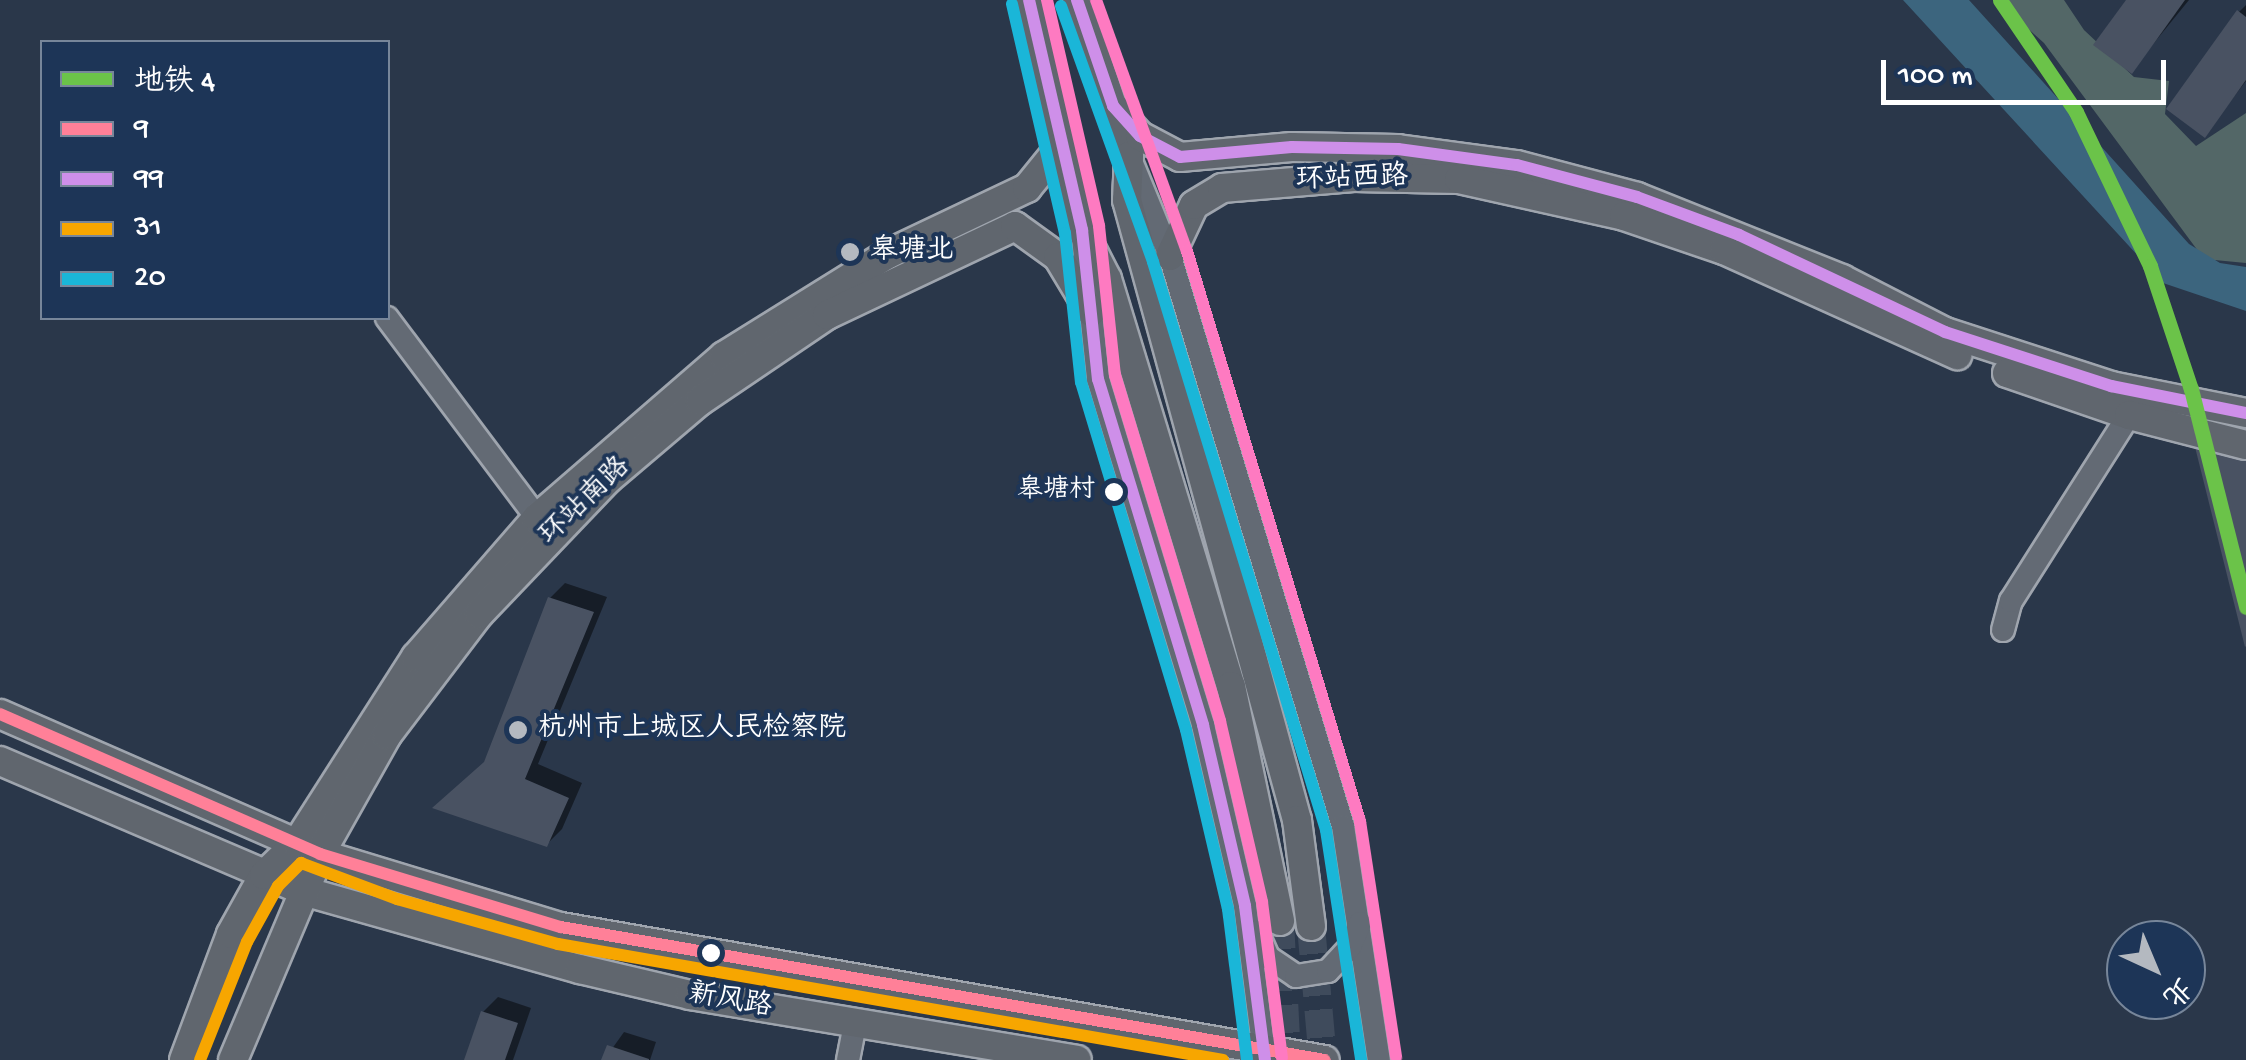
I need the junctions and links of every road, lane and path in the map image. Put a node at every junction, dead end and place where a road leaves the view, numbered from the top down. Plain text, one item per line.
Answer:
1 (1029, 0) edge
2 (1077, 0) edge
3 (1113, 106) junction
4 (1062, 145) junction
5 (1129, 156) junction
6 (1082, 230) junction
7 (1170, 256) junction
8 (1091, 312) junction
9 (388, 320) edge
10 (2246, 413) edge
11 (2129, 415) junction
12 (2246, 445) edge
13 (537, 518) junction
14 (2003, 630) dead end
15 (0, 714) edge
16 (0, 760) edge
17 (308, 849) junction
18 (264, 875) junction
19 (307, 892) junction
20 (1245, 906) junction
21 (1280, 921) tunnel mouth
22 (1361, 922) junction
23 (1311, 926) tunnel mouth
24 (855, 1024) junction
25 (1265, 1053) edge
26 (183, 1060) edge
27 (236, 1060) edge
28 (848, 1060) edge
29 (1077, 1060) edge
30 (1325, 1060) edge
31 (1380, 1060) edge

1 - 4 main road
2 - 3 main road
3 - 5 main road
3 - 10 main road, 环站西路
4 - 6 main road
4 - 13 main road, 环站南路
5 - 7 street
5 - 23 main road
6 - 8 street
6 - 21 main road
7 - 11 main road, 环站西路
7 - 22 street
8 - 17 main road, 环站南路
8 - 20 street
9 - 13 street
11 - 12 main road, 环站西路
11 - 14 street
13 - 17 main road, 环站南路
15 - 17 main road, 新风路
16 - 18 main road, 新风路
17 - 18 main road, 环站南路
17 - 19 main road, 环站南路
17 - 25 main road, 新风路
18 - 19 main road, 新风路
18 - 26 main road, 环站南路
19 - 24 main road, 新风路
19 - 27 main road, 环站南路
20 - 22 street
20 - 25 street
22 - 31 street
24 - 28 street
24 - 29 main road, 新风路
25 - 30 main road, 新风路

